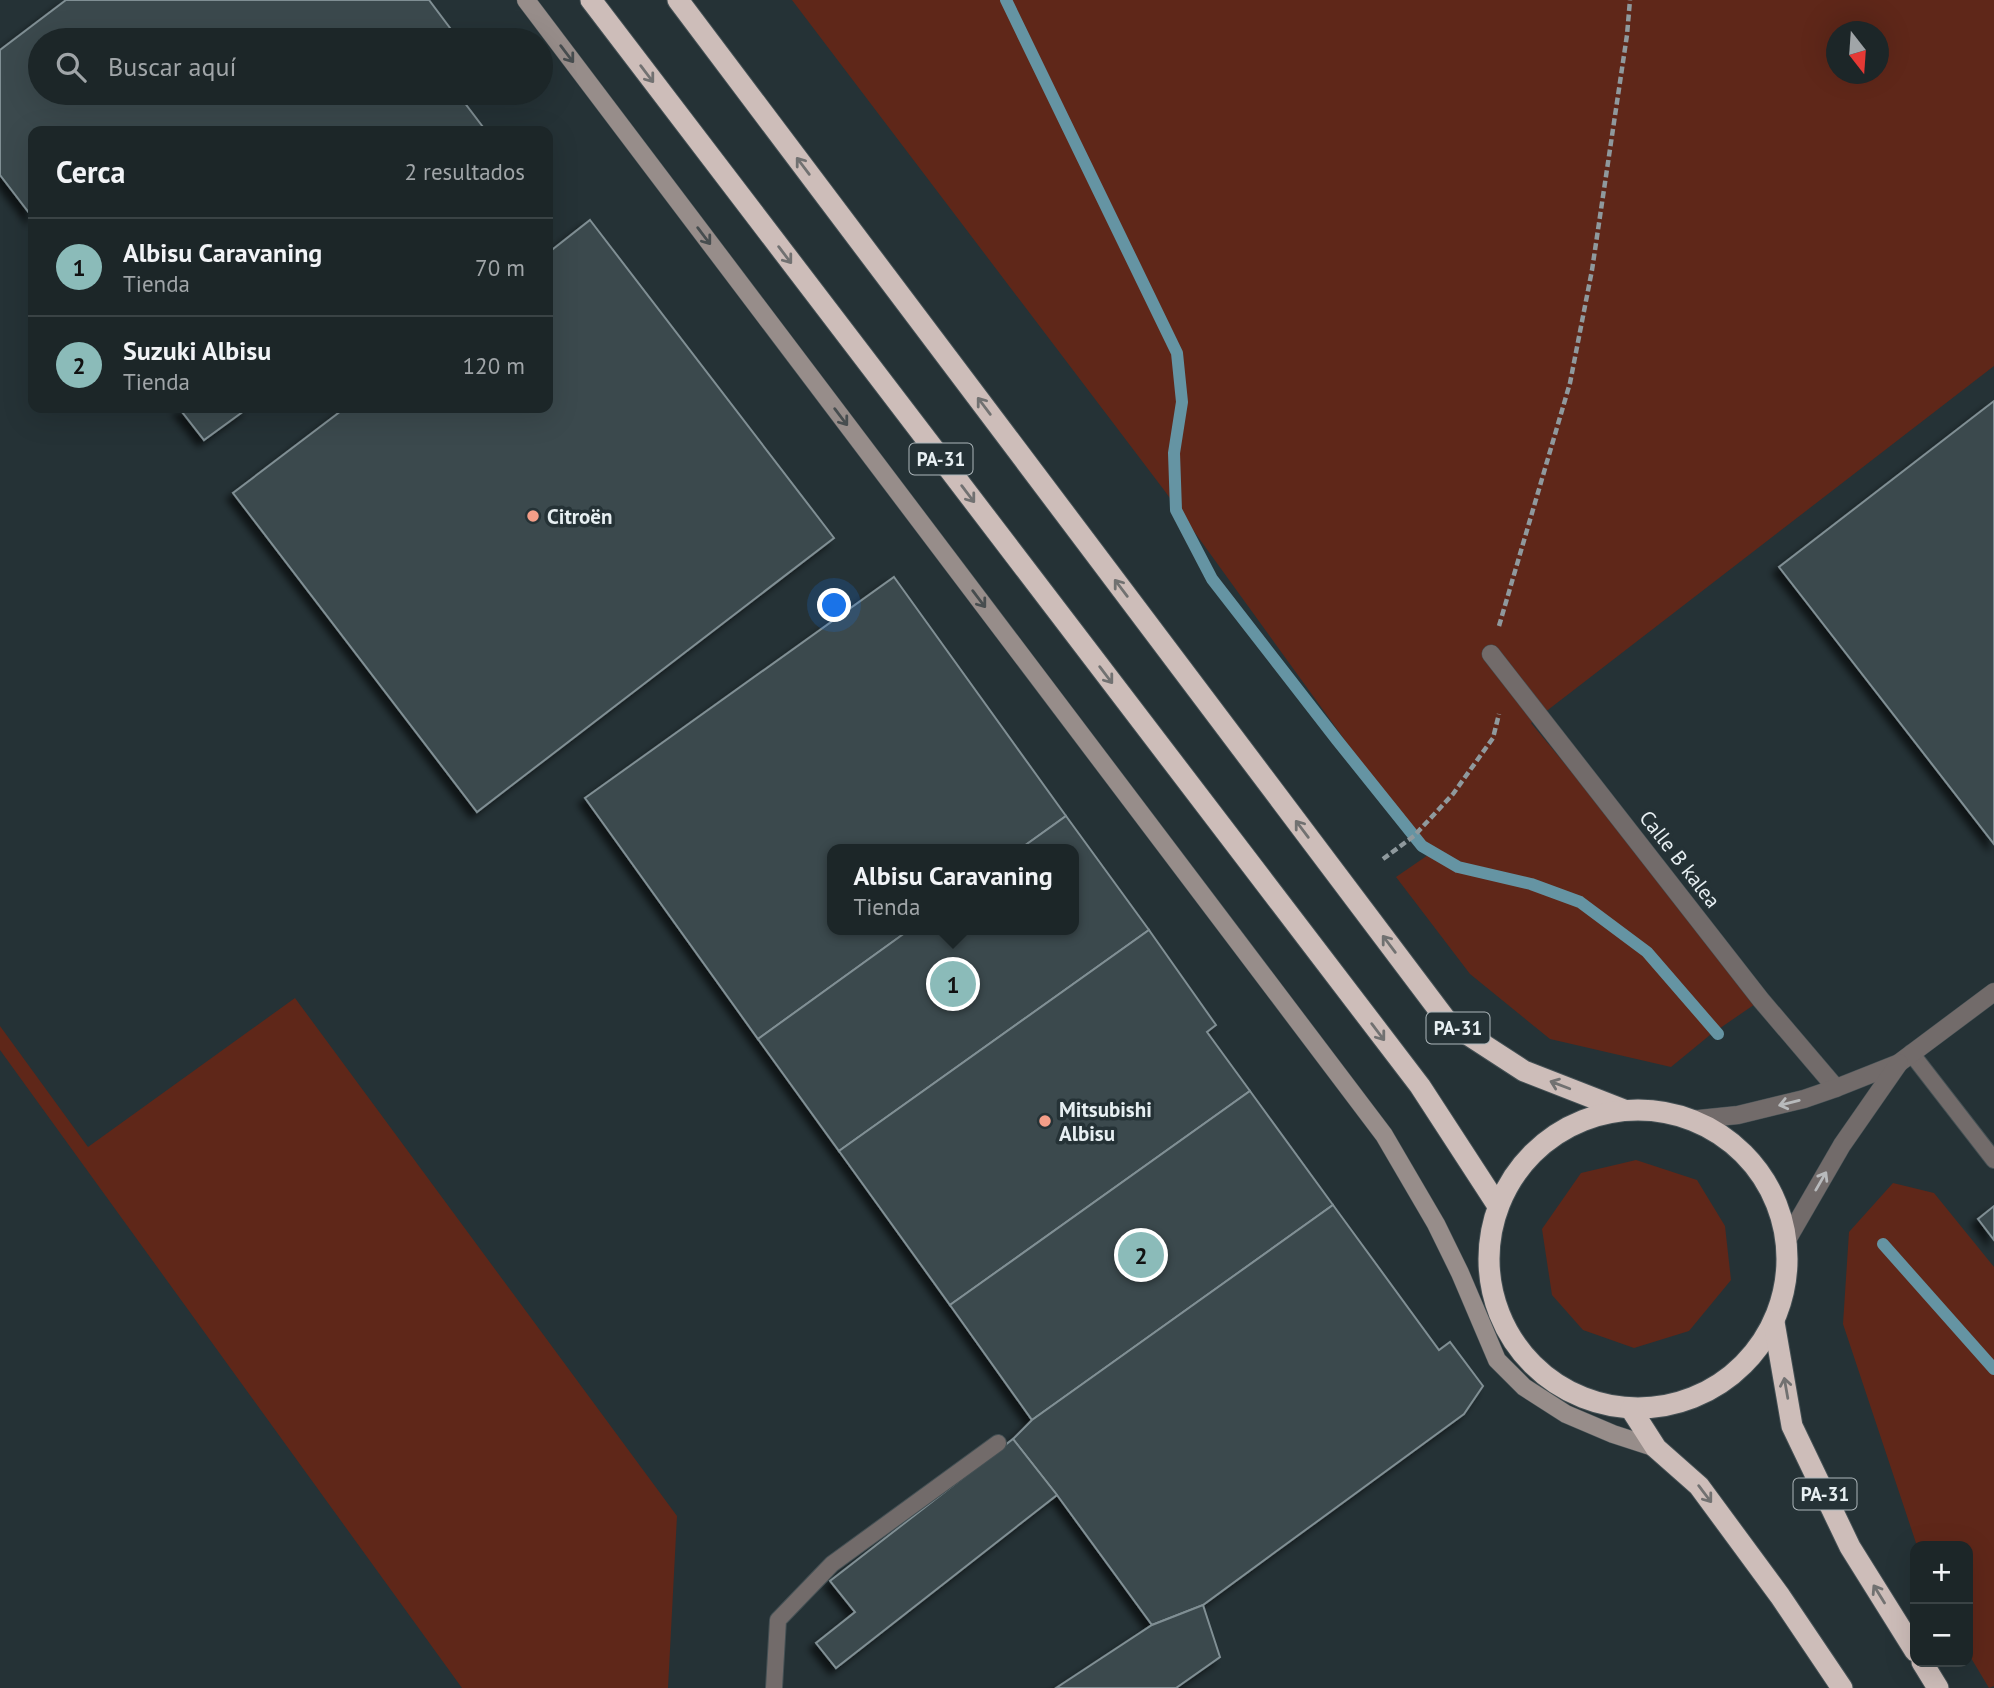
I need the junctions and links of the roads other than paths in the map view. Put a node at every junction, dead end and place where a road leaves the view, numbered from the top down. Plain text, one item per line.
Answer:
1 (526, 0) edge
2 (591, 0) edge
3 (678, 0) edge
4 (547, 28) edge
5 (553, 36) edge
6 (1491, 654) road end
7 (1994, 992) edge
8 (1905, 1058) junction
9 (1836, 1088) junction
10 (1624, 1110) junction
11 (1689, 1120) junction
12 (1994, 1160) edge
13 (1498, 1206) junction
14 (1787, 1240) junction
15 (1774, 1322) junction
16 (1631, 1409) junction
17 (998, 1443) dead end
18 (1656, 1448) junction
19 (1910, 1643) edge
20 (1925, 1667) edge
21 (774, 1688) edge
22 (1842, 1688) edge
23 (1938, 1688) edge

1 -> 4 street
2 -> 13 highway, PA-31
10 -> 3 highway, PA-31
5 -> 18 street
6 - 9 street, Calle B kalea
7 - 8 street
8 - 9 street
8 - 12 lane
14 -> 8 street
9 -> 11 street
10 - 11 highway, PA-31
10 - 13 highway, PA-31
11 - 14 highway, PA-31
13 - 16 highway, PA-31
14 - 15 highway, PA-31
15 - 16 highway, PA-31
19 -> 15 highway, PA-31
16 - 18 highway
17 - 21 lane
18 -> 22 highway
20 - 23 highway

